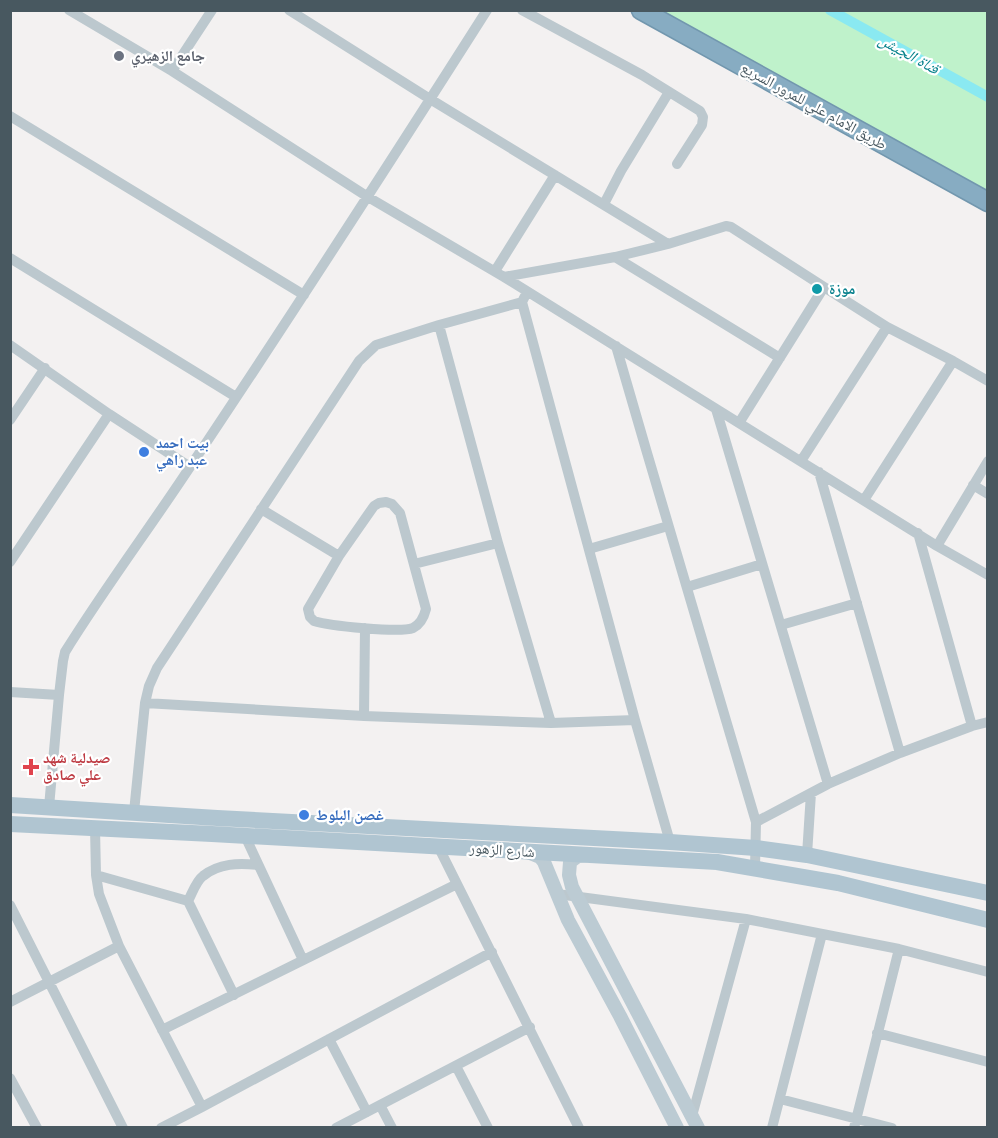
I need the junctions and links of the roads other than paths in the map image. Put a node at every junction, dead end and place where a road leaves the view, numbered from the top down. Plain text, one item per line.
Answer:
1 (69, 10) edge
2 (212, 10) edge
3 (289, 10) edge
4 (487, 10) edge
5 (522, 10) edge
6 (641, 10) edge
7 (172, 71) junction
8 (669, 92) junction
9 (430, 99) junction
10 (10, 116) edge
11 (677, 164) dead end
12 (555, 175) junction
13 (368, 197) junction
14 (987, 202) edge
15 (604, 204) junction
16 (668, 244) junction
17 (615, 256) junction
18 (10, 258) edge
19 (500, 274) junction
20 (824, 287) junction
21 (304, 295) junction
22 (524, 297) junction
23 (439, 325) junction
24 (887, 327) junction
25 (10, 345) edge
26 (616, 346) junction
27 (780, 358) junction
28 (953, 361) junction
29 (45, 368) junction
30 (987, 381) edge
31 (236, 397) junction
32 (716, 409) junction
33 (110, 414) junction
34 (10, 420) edge
35 (739, 423) junction
36 (801, 461) junction
37 (987, 461) edge
38 (190, 467) junction
39 (819, 472) junction
40 (973, 485) junction
41 (987, 494) edge
42 (864, 500) junction
43 (261, 509) junction
44 (668, 526) junction
45 (918, 534) junction
46 (498, 543) junction
47 (937, 546) junction
48 (589, 549) junction
49 (339, 556) junction
50 (10, 562) edge
51 (414, 564) junction
52 (762, 564) junction
53 (987, 575) edge
54 (687, 587) junction
55 (857, 603) junction
56 (781, 626) junction
57 (365, 628) junction
58 (10, 692) edge
59 (59, 695) junction
60 (144, 703) junction
61 (364, 716) junction
62 (635, 720) junction
63 (987, 722) edge
64 (551, 723) junction
65 (972, 726) junction
66 (900, 753) junction
67 (828, 784) junction
68 (811, 793) junction
69 (10, 805) edge
70 (49, 807) junction
71 (134, 812) junction
72 (756, 822) junction
73 (10, 825) edge
74 (95, 828) junction
75 (245, 836) junction
76 (670, 842) junction
77 (438, 846) junction
78 (756, 848) junction
79 (523, 851) junction
80 (590, 855) junction
81 (807, 855) junction
82 (258, 865) junction
83 (755, 868) junction
84 (96, 875) junction
85 (457, 884) junction
86 (987, 893) edge
87 (557, 894) junction
88 (578, 897) junction
89 (188, 901) junction
90 (10, 905) edge
91 (746, 919) junction
92 (987, 920) edge
93 (822, 934) junction
94 (120, 946) junction
95 (899, 949) junction
96 (492, 952) junction
97 (303, 960) junction
98 (987, 972) edge
99 (49, 982) junction
100 (234, 995) junction
101 (10, 1002) edge
102 (530, 1027) junction
103 (162, 1030) junction
104 (877, 1033) junction
105 (329, 1039) junction
106 (987, 1062) edge
107 (456, 1066) junction
108 (10, 1078) edge
109 (780, 1099) junction
110 (380, 1105) junction
111 (201, 1107) junction
112 (367, 1112) junction
113 (695, 1122) edge
114 (855, 1123) edge
115 (37, 1128) edge
116 (123, 1128) edge
117 (161, 1128) edge
118 (336, 1128) edge
119 (392, 1128) edge
120 (488, 1128) edge
121 (579, 1128) edge
122 (676, 1128) edge
123 (772, 1128) edge
124 (892, 1128) edge

1 - 7 street
2 - 7 street
3 - 9 street
4 - 9 street
5 - 8 street
6 - 14 highway, طريق الامام علي للمرور السريع
7 - 13 street
8 - 11 street
8 - 15 street
9 - 12 street
9 - 13 street
10 - 21 street
12 - 15 street
12 - 19 street
13 - 19 street
13 - 21 street
15 - 16 street
16 - 17 street
16 - 20 street
17 - 19 street
17 - 27 street
18 - 31 street
19 - 22 street
20 - 24 street
20 - 27 street
21 - 31 street
22 - 23 street
22 - 26 street
22 - 48 street
23 - 43 street
23 - 46 street
24 - 28 street
24 - 36 street
25 - 29 street
26 - 32 street
26 - 44 street
27 - 35 street
28 - 30 street
28 - 42 street
29 - 33 street
29 - 34 street
31 - 38 street
32 - 35 street
32 - 52 street
33 - 38 street
33 - 50 street
35 - 36 street
36 - 39 street
37 - 40 street
38 - 59 street
39 - 42 street
39 - 55 street
40 - 41 street
40 - 47 street
42 - 45 street
43 - 49 street
43 - 60 street
44 - 48 street
44 - 54 street
45 - 47 street
45 - 65 street
46 - 51 street
46 - 64 street
47 - 53 street
48 - 62 street
49 - 51 street
49 - 57 street
51 - 57 street
52 - 54 street
52 - 56 street
54 - 72 street
55 - 56 street
55 - 66 street
56 - 67 street
57 - 61 street
58 - 59 street
59 - 70 street
60 - 61 street
60 - 71 street
61 - 64 street
62 - 64 street
62 - 76 street
63 - 65 street
65 - 66 street
66 - 67 street
67 - 68 street
68 - 72 street
68 - 81 street
69 - 70 main road, شارع الزهور
70 - 71 main road, شارع الزهور
71 - 76 main road, شارع الزهور
72 - 78 street
73 - 74 main road, شارع الزهور
74 - 75 main road, شارع الزهور
74 - 84 street
75 - 77 main road, شارع الزهور
75 - 82 street
76 - 78 main road, شارع الزهور
77 - 79 main road, شارع الزهور
77 - 85 street
78 - 81 main road, شارع الزهور
78 - 83 street
79 - 80 main road, شارع الزهور
79 - 87 street
80 - 83 main road, شارع الزهور
80 - 88 street
81 - 86 main road, شارع الزهور
82 - 89 street
82 - 97 street
83 - 92 main road, شارع الزهور
84 - 89 street
84 - 94 street
85 - 96 street
85 - 97 street
87 - 88 street
87 - 122 street
88 - 91 street
88 - 113 street
89 - 100 street
90 - 99 street
91 - 93 street
91 - 113 street
93 - 95 street
93 - 109 street
94 - 99 street
94 - 103 street
95 - 98 street
95 - 104 street
96 - 102 street
96 - 105 street
97 - 100 street
99 - 101 street
99 - 116 street
100 - 103 street
102 - 107 street
102 - 121 street
103 - 111 street
104 - 106 street
104 - 114 street
105 - 111 street
105 - 112 street
107 - 110 street
107 - 120 street
108 - 115 street
109 - 114 street
109 - 123 street
110 - 112 street
110 - 119 street
111 - 117 street
112 - 118 street
114 - 124 street

